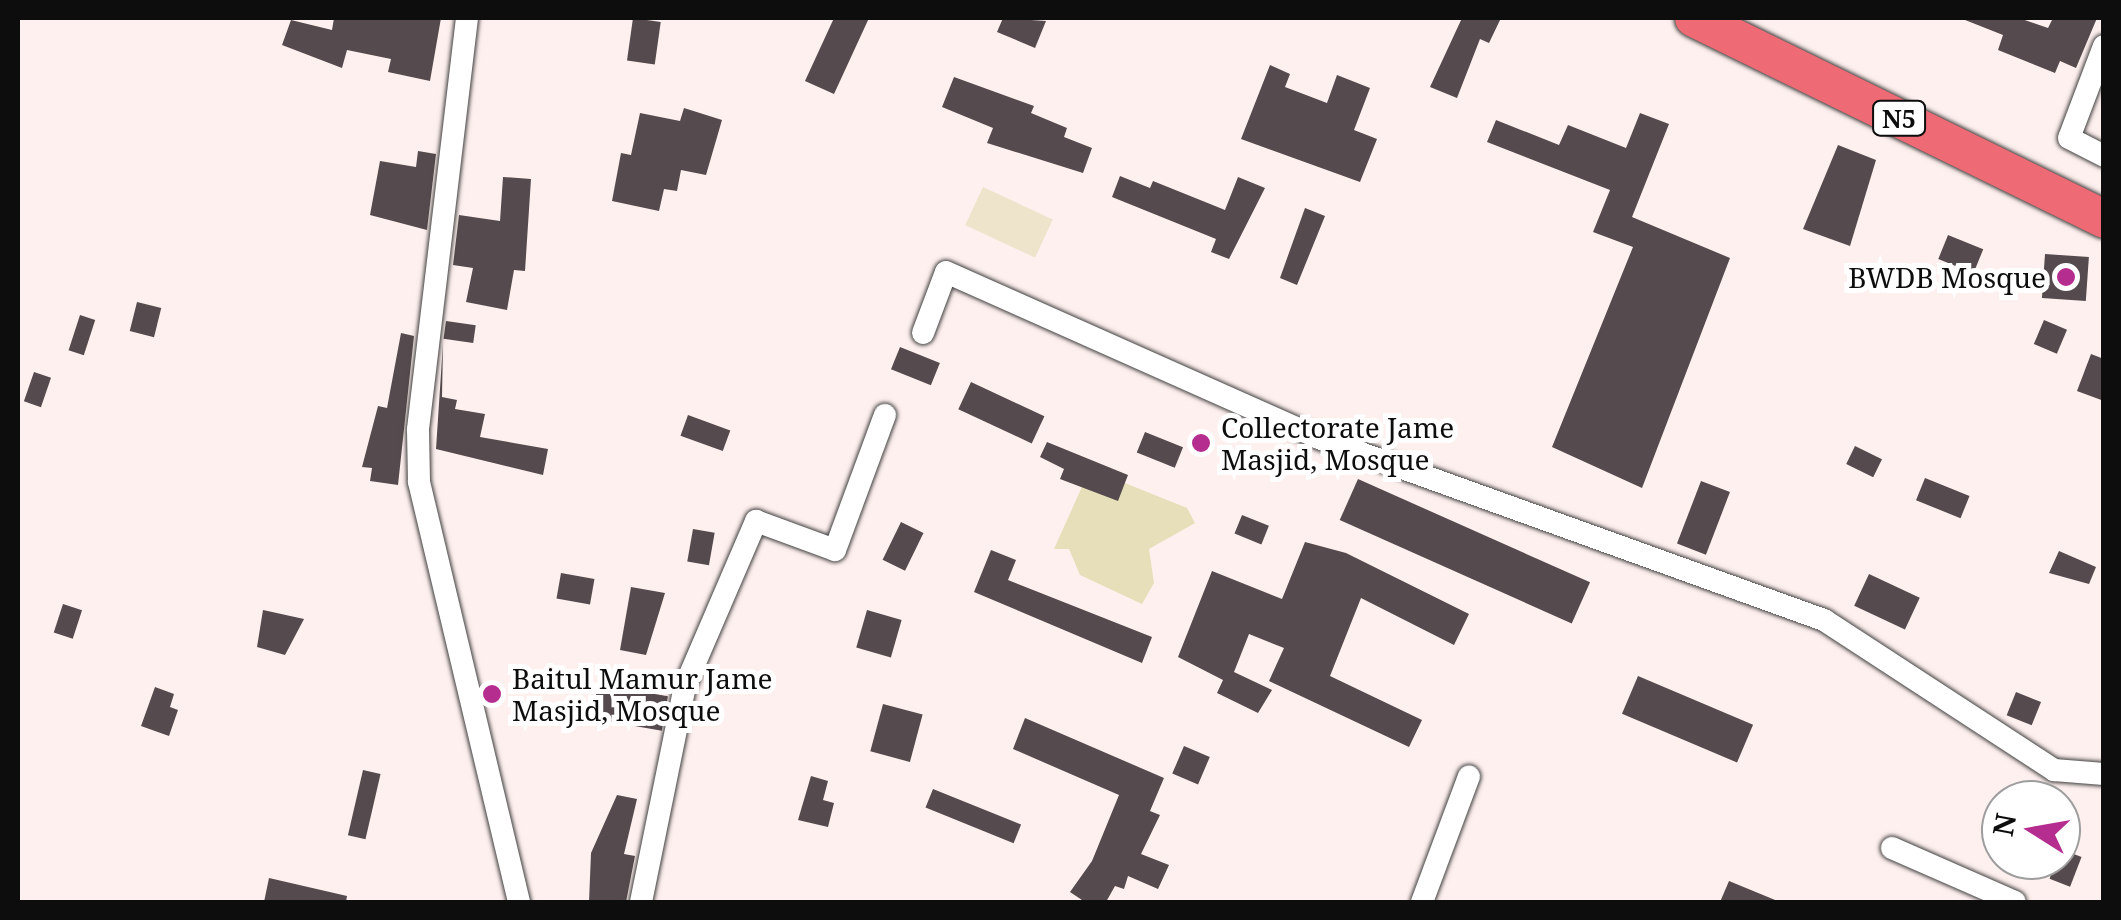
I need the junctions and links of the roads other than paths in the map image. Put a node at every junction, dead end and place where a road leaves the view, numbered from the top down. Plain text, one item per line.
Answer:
1 (467, 18) edge
2 (1694, 18) edge
3 (2104, 46) edge
4 (2104, 156) edge
5 (2104, 219) edge
6 (923, 333) dead end
7 (885, 416) dead end
8 (2104, 774) edge
9 (1469, 776) dead end
10 (1892, 848) dead end
11 (519, 902) edge
12 (641, 902) edge
13 (1422, 902) edge
14 (2014, 902) edge

1 - 11 street
2 - 5 highway, N5
3 - 4 street
6 - 8 street
7 - 12 street
9 - 13 street
10 - 14 street

